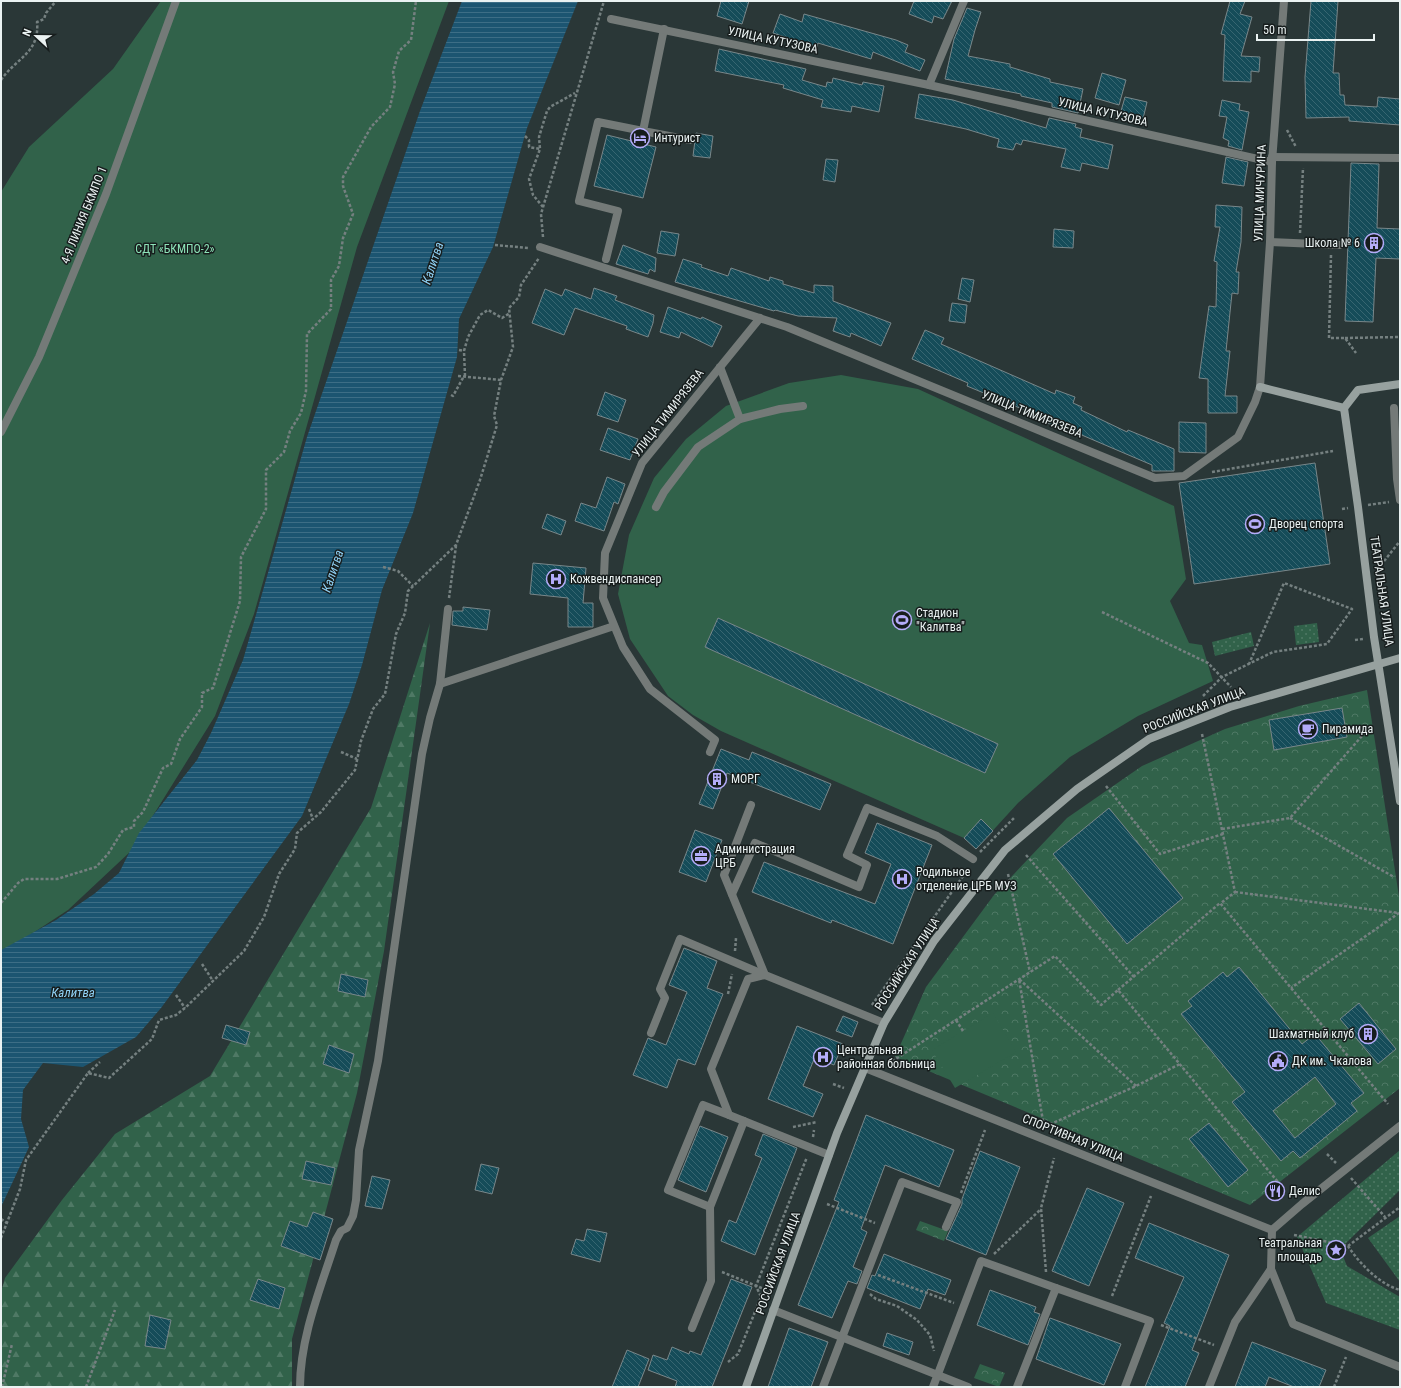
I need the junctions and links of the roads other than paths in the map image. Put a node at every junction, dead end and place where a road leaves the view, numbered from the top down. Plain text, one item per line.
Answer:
1 (176, 1) edge
2 (964, 1) edge
3 (1284, 1) edge
4 (612, 19) dead end
5 (664, 29) junction
6 (929, 85) junction
7 (643, 131) junction
8 (690, 140) dead end
9 (1400, 158) edge
10 (1272, 159) junction
11 (1270, 242) junction
12 (1336, 244) road end
13 (542, 248) road end
14 (606, 259) dead end
15 (760, 318) junction
16 (720, 367) junction
17 (1400, 384) edge
18 (1260, 387) junction
19 (803, 406) dead end
20 (1344, 408) junction
21 (1394, 408) dead end
22 (740, 419) junction
23 (1, 432) edge
24 (1400, 500) edge
25 (656, 508) dead end
26 (448, 609) road end
27 (614, 626) junction
28 (1400, 658) edge
29 (1379, 662) junction
30 (440, 684) junction
31 (710, 752) dead end
32 (1400, 801) edge
33 (751, 805) dead end
34 (974, 859) road end
35 (732, 894) junction
36 (765, 974) junction
37 (884, 1023) junction
38 (651, 1033) dead end
39 (865, 1068) junction
40 (729, 1115) junction
41 (744, 1121) junction
42 (1400, 1126) edge
43 (829, 1155) junction
44 (710, 1207) junction
45 (946, 1227) dead end
46 (1272, 1230) junction
47 (1271, 1269) junction
48 (1056, 1288) junction
49 (773, 1310) junction
50 (692, 1328) dead end
51 (843, 1336) junction
52 (1400, 1367) edge
53 (938, 1373) junction
54 (300, 1387) edge
55 (746, 1387) edge
56 (823, 1387) edge
57 (933, 1387) edge
58 (968, 1387) edge
59 (1017, 1387) edge
60 (1125, 1387) edge
61 (1209, 1387) edge

1 - 23 street, 4-Я ЛИНИЯ БКМПО 1
2 - 6 street
3 - 10 street, УЛИЦА МИЧУРИНА
4 - 5 street, УЛИЦА КУТУЗОВА
5 - 6 street, УЛИЦА КУТУЗОВА
5 - 7 street
6 - 10 street, УЛИЦА КУТУЗОВА
7 - 8 street
7 - 14 street
9 - 10 street, УЛИЦА КУТУЗОВА
10 - 11 street, УЛИЦА МИЧУРИНА
11 - 12 street
11 - 18 street, УЛИЦА МИЧУРИНА
13 - 15 street, УЛИЦА ТИМИРЯЗЕВА
15 - 16 street, УЛИЦА ТИМИРЯЗЕВА
15 - 18 street, УЛИЦА ТИМИРЯЗЕВА
16 - 22 street
16 - 27 street, УЛИЦА ТИМИРЯЗЕВА
17 - 20 street
18 - 20 street
19 - 22 street
20 - 29 street, ТЕАТРАЛЬНАЯ УЛИЦА
21 - 24 street
22 - 25 street
26 - 30 street
27 - 30 street
27 - 31 street, УЛИЦА ТИМИРЯЗЕВА
28 - 29 street, РОССИЙСКАЯ УЛИЦА
29 - 32 street, ТЕАТРАЛЬНАЯ УЛИЦА
29 - 37 street, РОССИЙСКАЯ УЛИЦА
30 - 54 street
33 - 35 street
34 - 35 street
35 - 36 street
36 - 37 street
36 - 38 street
36 - 40 street
37 - 39 street, РОССИЙСКАЯ УЛИЦА
39 - 43 street, РОССИЙСКАЯ УЛИЦА
39 - 46 street, СПОРТИВНАЯ УЛИЦА
40 - 41 street
40 - 44 street
41 - 43 street
41 - 44 street
42 - 46 street
43 - 49 street, РОССИЙСКАЯ УЛИЦА
44 - 50 street
45 - 51 street
46 - 47 street
47 - 52 street
47 - 61 street
48 - 53 street
48 - 59 street
48 - 60 street
49 - 51 street
49 - 55 street, РОССИЙСКАЯ УЛИЦА
51 - 53 street
51 - 56 street
53 - 57 street
53 - 58 street

